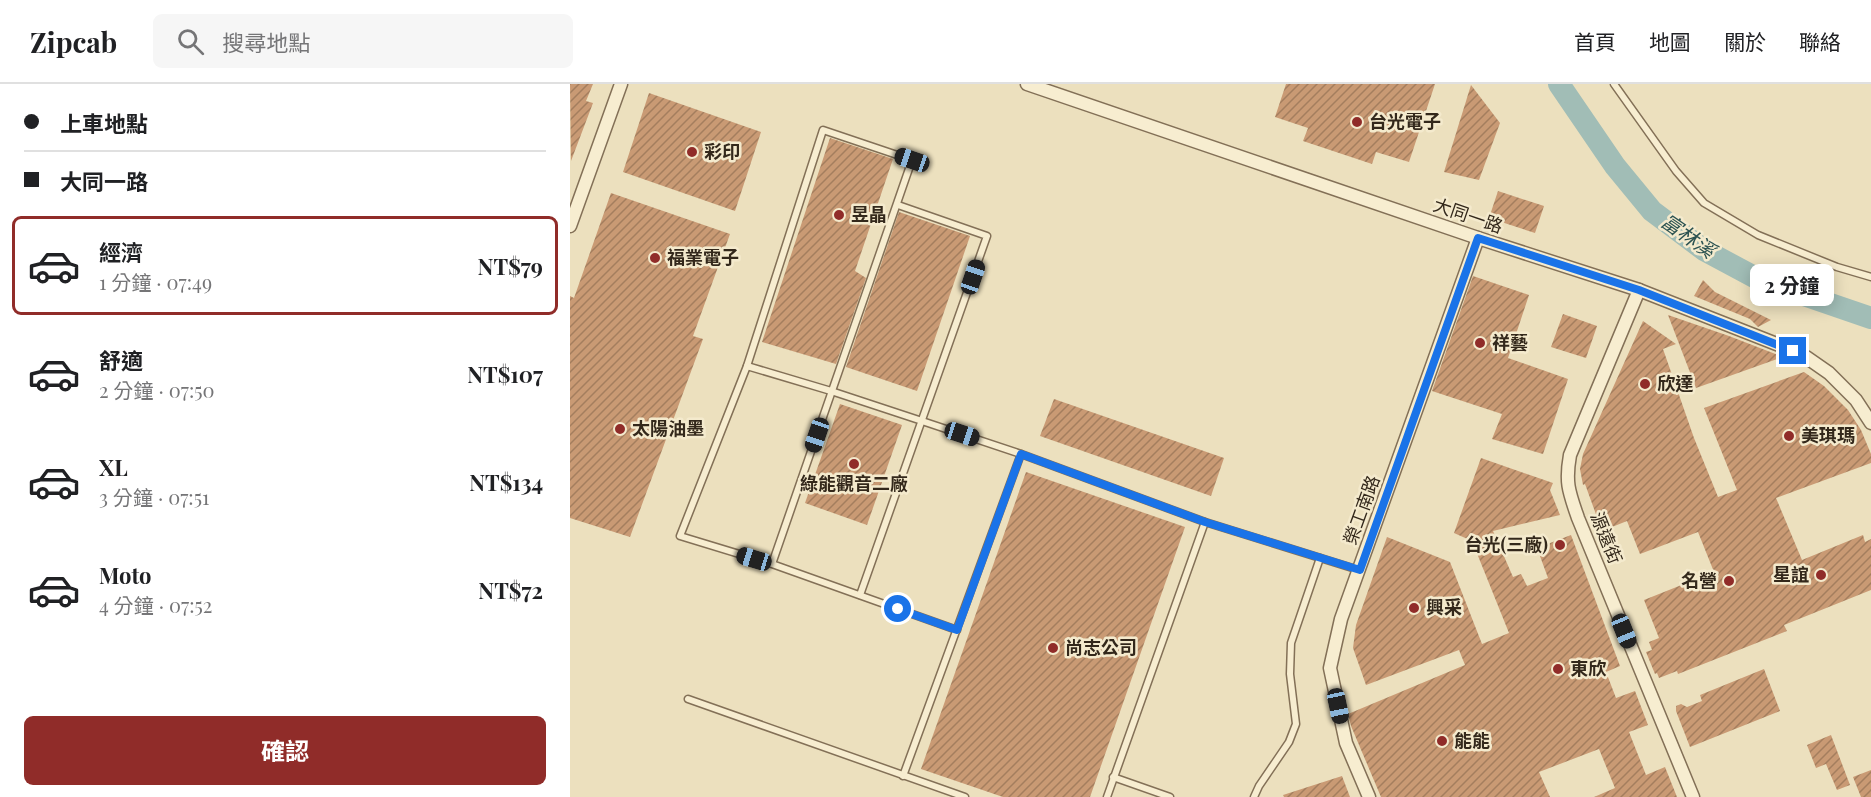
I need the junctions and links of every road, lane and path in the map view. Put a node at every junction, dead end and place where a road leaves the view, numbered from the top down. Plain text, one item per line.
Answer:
1 (621, 84) edge
2 (1027, 84) edge
3 (1614, 84) edge
4 (898, 205) junction
5 (570, 226) edge
6 (1478, 238) junction
7 (1871, 277) edge
8 (1639, 290) junction
9 (747, 366) junction
10 (831, 391) junction
11 (922, 421) junction
12 (1871, 423) edge
13 (1021, 454) junction
14 (1205, 522) junction
15 (1320, 558) junction
16 (772, 564) junction
17 (1360, 570) junction
18 (860, 596) junction
19 (957, 630) junction
20 (688, 699) dead end
21 (903, 776) junction
22 (1113, 777) junction
23 (965, 797) edge
24 (1107, 797) edge
25 (1170, 797) edge
26 (1254, 797) edge
27 (1369, 797) edge
28 (1694, 797) edge

1 - 5 street
2 - 6 street, 大同一路
3 - 7 lane
4 - 9 lane
4 - 10 lane
4 - 11 lane
6 - 8 street, 大同一路
6 - 17 street, 榮工南路
8 - 12 street, 大同一路
8 - 28 street, 源遠街
9 - 10 lane
9 - 16 lane
10 - 11 lane
10 - 16 lane
11 - 13 lane
11 - 18 lane
13 - 14 lane
13 - 19 lane
14 - 15 lane
14 - 22 lane
15 - 17 lane
15 - 26 lane
16 - 18 lane
17 - 27 street, 榮工南路
18 - 19 lane
19 - 21 lane
20 - 21 lane
21 - 23 lane
22 - 24 lane
22 - 25 lane

